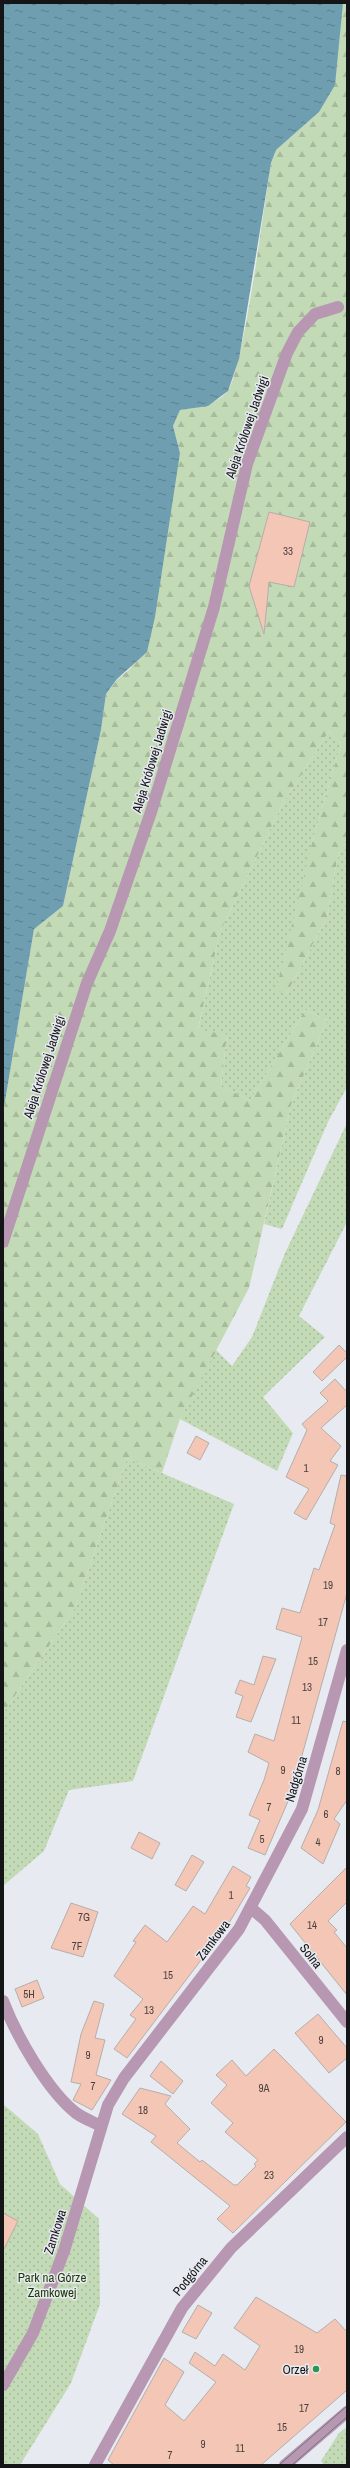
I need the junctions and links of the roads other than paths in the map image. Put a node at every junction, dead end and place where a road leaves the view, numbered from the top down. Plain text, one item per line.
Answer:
1 (338, 307) dead end
2 (3, 1242) edge
3 (347, 1650) edge
4 (251, 1908) junction
5 (3, 2001) edge
6 (347, 2022) edge
7 (101, 2126) junction
8 (347, 2137) edge
9 (3, 2385) edge
10 (347, 2412) edge
11 (96, 2465) edge
12 (285, 2465) edge

1 - 2 street, Aleja Królowej Jadwigi
3 - 4 street, Nadgórna
4 - 6 street, Solna
4 - 7 street, Zamkowa
5 - 7 street
7 - 9 street, Zamkowa
8 - 11 street, Podgórna
10 - 12 street

